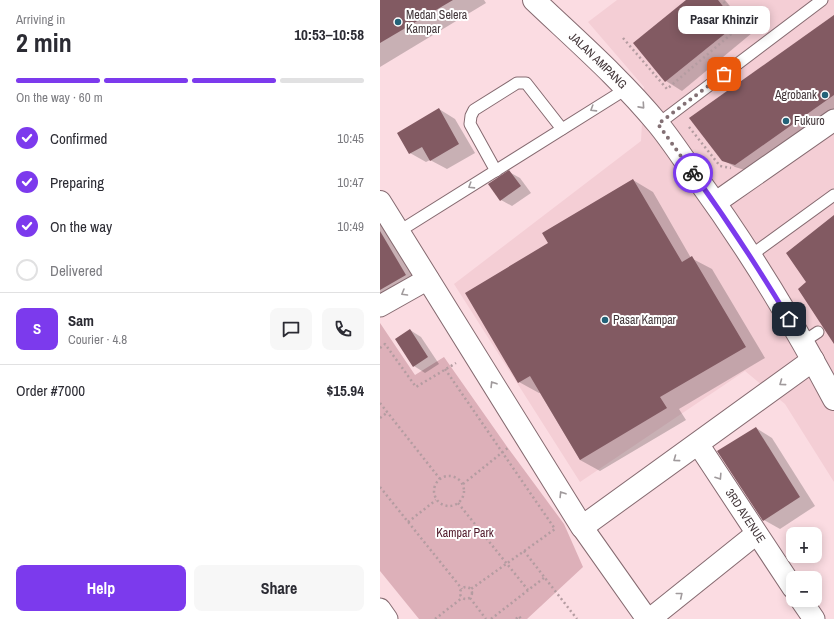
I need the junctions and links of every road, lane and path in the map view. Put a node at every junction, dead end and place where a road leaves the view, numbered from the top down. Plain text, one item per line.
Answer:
1 (534, 0) edge
2 (722, 0) edge
3 (822, 0) edge
4 (623, 38) dead end
5 (626, 88) junction
6 (676, 111) junction
7 (834, 120) edge
8 (658, 124) junction
9 (562, 129) junction
10 (737, 170) dead end
11 (496, 171) junction
12 (834, 195) edge
13 (380, 202) edge
14 (715, 204) junction
15 (398, 232) junction
16 (750, 256) junction
17 (428, 279) junction
18 (380, 306) edge
19 (812, 345) junction
20 (380, 348) edge
21 (473, 352) junction
22 (445, 370) junction
23 (834, 399) edge
24 (380, 402) edge
25 (388, 412) junction
26 (380, 418) edge
27 (525, 435) junction
28 (698, 444) junction
29 (502, 453) junction
30 (440, 479) junction
31 (463, 484) junction
32 (380, 487) edge
33 (436, 500) junction
34 (458, 503) junction
35 (408, 522) junction
36 (582, 528) junction
37 (756, 534) junction
38 (524, 551) junction
39 (506, 563) junction
40 (545, 577) junction
41 (786, 578) edge
42 (462, 589) junction
43 (471, 589) junction
44 (528, 590) junction
45 (462, 598) junction
46 (470, 598) junction
47 (806, 607) edge
48 (380, 609) edge
49 (387, 619) edge
50 (435, 619) edge
51 (486, 619) edge
52 (491, 619) edge
53 (516, 619) edge
54 (521, 619) edge
55 (577, 619) edge
56 (648, 619) edge
57 (814, 619) edge

1 - 5 street, JALAN AMPANG
2 - 4 path
3 - 6 lane
5 -> 8 street, JALAN AMPANG
5 -> 9 lane
6 - 8 lane
6 - 10 path
7 - 14 street
8 - 14 street, JALAN AMPANG
9 - 11 lane
9 - 11 lane
11 -> 15 lane
12 - 16 lane
13 - 15 street
14 - 16 street, JALAN AMPANG
15 - 17 street
16 - 19 street, JALAN AMPANG
17 -> 18 street
17 - 21 street
19 - 23 street, JALAN AMPANG
19 -> 28 street
20 - 22 path
21 - 22 path
27 -> 21 street
22 - 29 path
24 - 25 path
25 - 26 path
25 - 30 path
27 - 29 path
36 -> 27 street
28 -> 36 street
28 -> 37 street, 3RD AVENUE
29 - 31 path
29 - 38 path
30 - 31 path
30 - 33 path
31 - 34 path
32 - 35 path
33 - 34 path
33 - 35 path
34 - 39 path
35 - 42 path
36 - 56 street
37 - 41 street, 3RD AVENUE
56 -> 37 street
38 - 39 path
38 - 40 path
39 - 43 path
39 - 44 path
40 - 44 path
40 - 55 path
42 - 43 path
42 - 45 path
43 - 46 path
44 - 52 path
45 - 46 path
45 - 50 path
46 - 51 path
47 - 57 street
48 - 49 street
53 - 54 path

